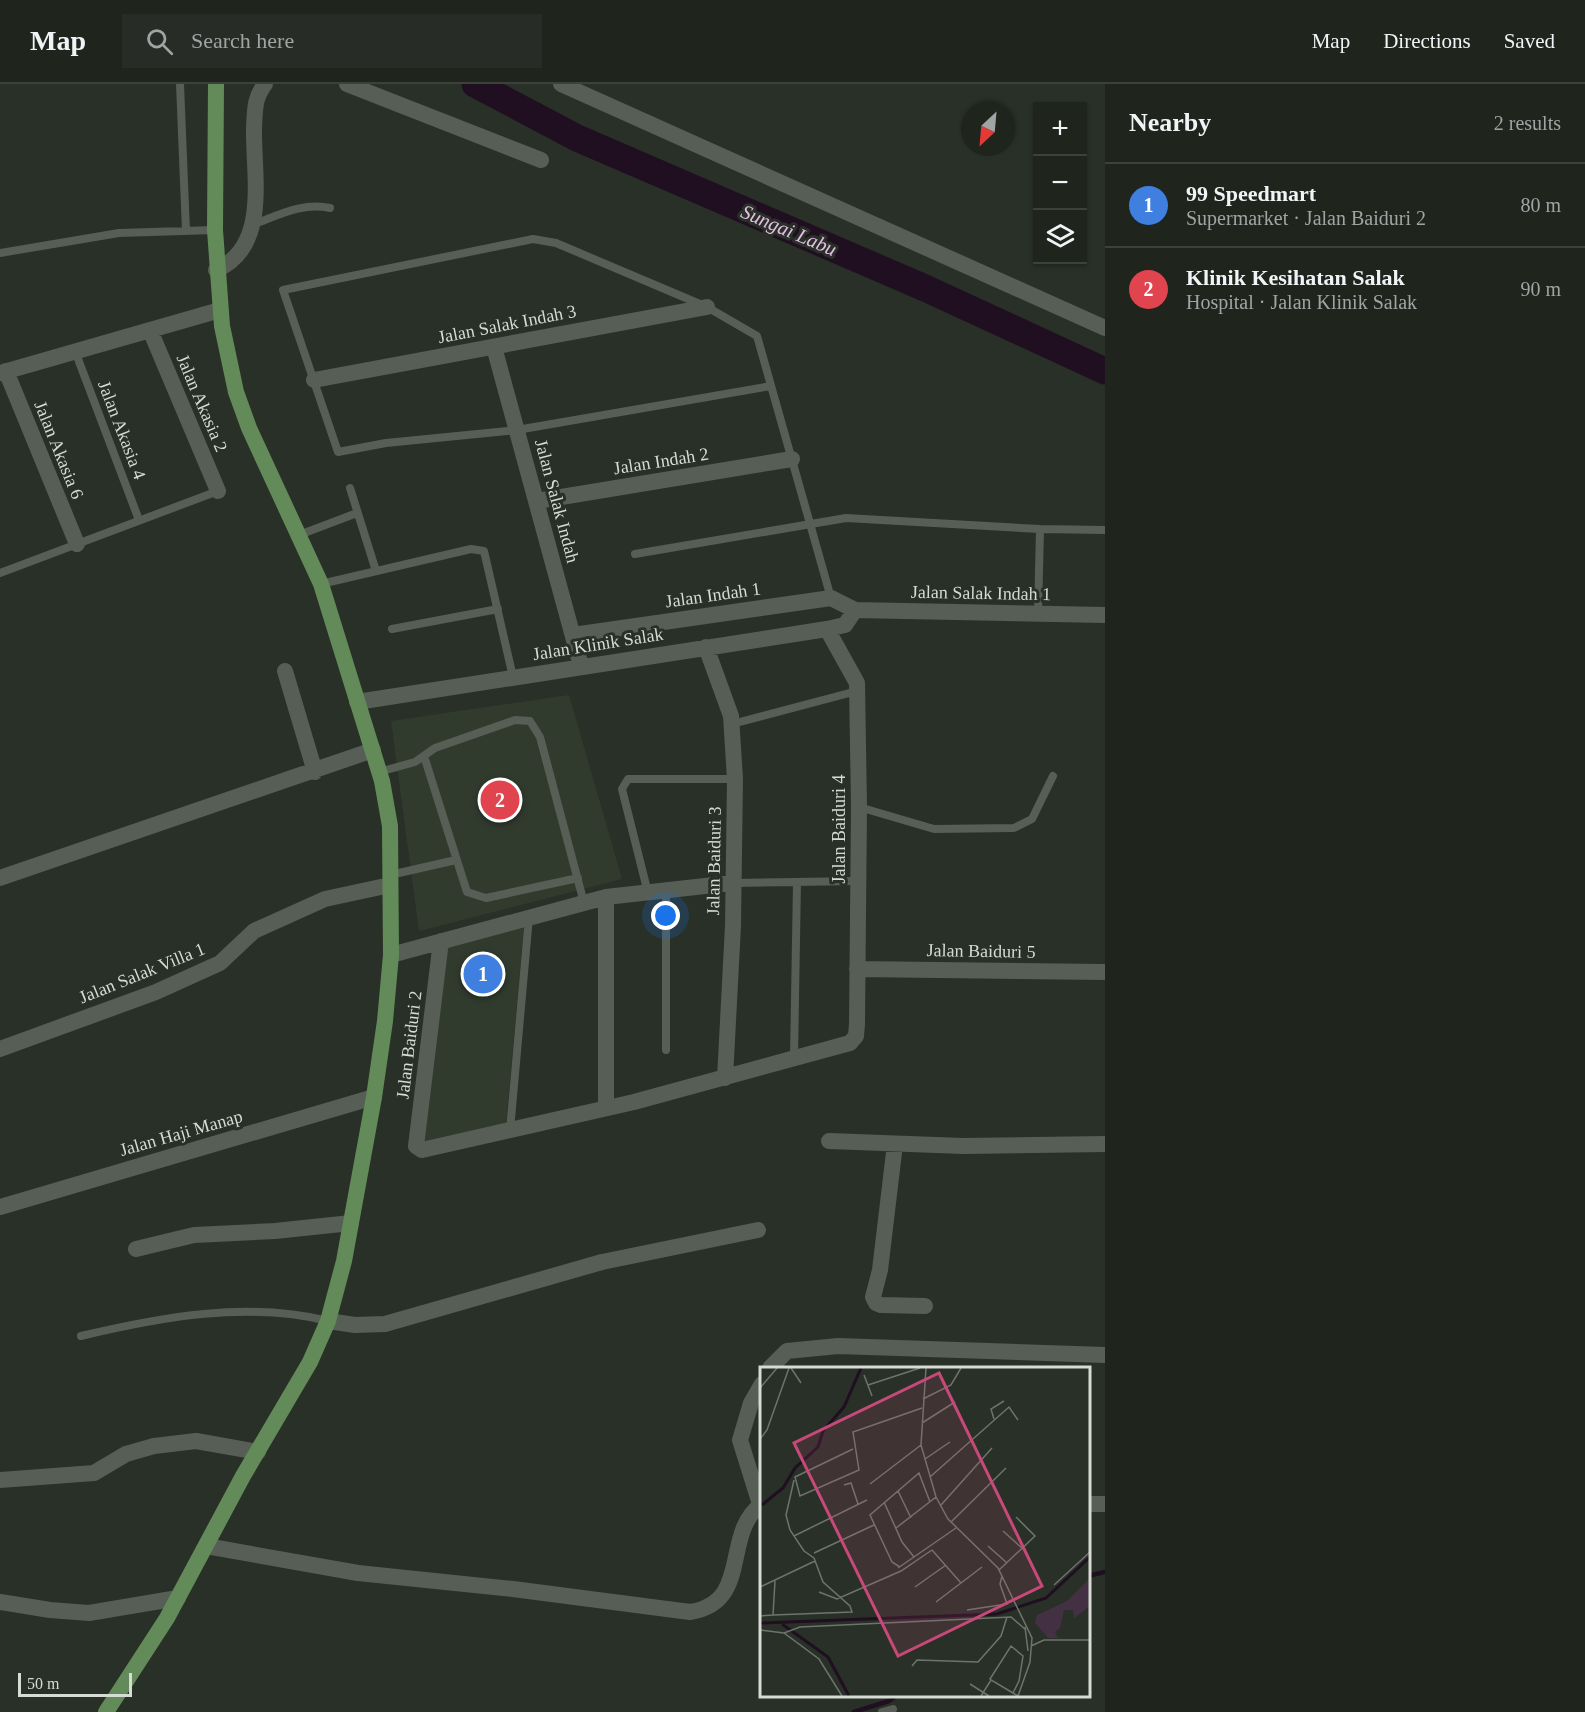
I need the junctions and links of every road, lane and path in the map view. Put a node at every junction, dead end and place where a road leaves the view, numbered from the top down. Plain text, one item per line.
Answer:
1 (180, 84) edge
2 (216, 84) edge
3 (265, 84) edge
4 (347, 84) edge
5 (561, 84) edge
6 (541, 160) dead end
7 (330, 208) dead end
8 (254, 224) junction
9 (215, 230) junction
10 (186, 231) junction
11 (0, 253) edge
12 (216, 270) junction
13 (707, 307) junction
14 (220, 310) junction
15 (1105, 328) edge
16 (150, 330) junction
17 (494, 347) junction
18 (75, 351) junction
19 (3, 372) edge
20 (314, 380) junction
21 (771, 386) junction
22 (517, 430) junction
23 (792, 459) junction
24 (350, 488) dead end
25 (218, 491) joint
26 (537, 501) junction
27 (357, 513) junction
28 (139, 519) junction
29 (811, 526) junction
30 (1040, 529) junction
31 (1105, 530) edge
32 (299, 535) junction
33 (77, 544) junction
34 (635, 554) dead end
35 (376, 571) junction
36 (0, 573) edge
37 (321, 584) junction
38 (831, 598) junction
39 (498, 609) junction
40 (855, 610) junction
41 (1038, 614) junction
42 (1105, 615) edge
43 (392, 629) dead end
44 (827, 629) junction
45 (573, 634) junction
46 (706, 648) junction
47 (581, 666) junction
48 (285, 671) dead end
49 (513, 676) junction
50 (857, 691) junction
51 (357, 702) junction
52 (732, 724) junction
53 (373, 750) junction
54 (424, 756) junction
55 (315, 772) junction
56 (379, 772) junction
57 (1053, 776) dead end
58 (735, 779) junction
59 (859, 807) junction
60 (456, 860) junction
61 (0, 878) edge
62 (578, 878) junction
63 (390, 880) junction
64 (858, 881) junction
65 (797, 882) junction
66 (732, 883) junction
67 (666, 891) junction
68 (648, 893) junction
69 (606, 897) junction
70 (584, 903) junction
71 (529, 918) junction
72 (441, 940) junction
73 (391, 955) junction
74 (857, 969) junction
75 (1105, 972) edge
76 (0, 1049) edge
77 (666, 1050) dead end
78 (794, 1058) junction
79 (725, 1078) junction
80 (374, 1097) junction
81 (606, 1108) junction
82 (510, 1130) junction
83 (829, 1141) dead end
84 (895, 1144) junction
85 (1105, 1144) edge
86 (0, 1207) edge
87 (351, 1223) junction
88 (758, 1230) dead end
89 (136, 1249) dead end
90 (925, 1306) dead end
91 (328, 1321) junction
92 (81, 1336) dead end
93 (1105, 1355) edge
94 (771, 1367) edge
95 (760, 1387) edge
96 (258, 1452) junction
97 (0, 1480) edge
98 (760, 1501) edge
99 (1090, 1503) edge
100 (1105, 1504) edge
101 (760, 1505) edge
102 (206, 1546) junction
103 (178, 1598) junction
104 (0, 1602) edge
105 (893, 1709) dead end
106 (106, 1712) edge
107 (882, 1712) edge

1 - 10 lane
2 - 9 main road
3 - 8 street
4 - 6 street
5 - 15 street
7 - 8 lane
8 - 12 street
9 - 10 lane
9 - 12 main road
10 - 11 lane
12 - 14 main road
13 - 17 street, Jalan Salak Indah 3
13 - 20 lane
13 - 21 lane
14 - 16 street
14 - 32 main road
16 - 18 street
16 - 25 street, Jalan Akasia 2
17 - 20 street, Jalan Salak Indah 3
17 - 22 street, Jalan Salak Indah
18 - 19 street
18 - 28 lane, Jalan Akasia 4
19 - 33 street, Jalan Akasia 6
20 - 22 lane
21 - 22 lane
21 - 23 lane
22 - 26 street, Jalan Salak Indah
23 - 26 street, Jalan Indah 2
23 - 29 lane
24 - 27 lane
25 - 28 lane
26 - 45 street, Jalan Salak Indah
27 - 32 lane
27 - 35 lane
28 - 33 lane
29 - 30 lane
29 - 34 lane
29 - 38 lane
30 - 31 lane
30 - 41 lane
32 - 37 main road
33 - 36 lane
35 - 37 lane
35 - 39 lane
37 - 51 main road
38 - 40 street
38 - 45 street, Jalan Indah 1
39 - 43 lane
39 - 49 lane
40 - 41 street, Jalan Salak Indah 1
40 - 44 street, Jalan Klinik Salak
41 - 42 street, Jalan Salak Indah 1
44 - 46 street, Jalan Klinik Salak
44 - 50 street, Jalan Baiduri 4
45 - 47 street, Jalan Salak Indah
46 - 47 street, Jalan Klinik Salak
46 - 52 street, Jalan Baiduri 3
47 - 49 street, Jalan Klinik Salak
48 - 55 street
49 - 51 street, Jalan Klinik Salak
50 - 52 lane
50 - 59 street, Jalan Baiduri 4
51 - 53 main road
52 - 58 street, Jalan Baiduri 3
53 - 55 street
53 - 56 main road
54 - 56 lane
54 - 60 lane
54 - 62 lane
55 - 61 street
56 - 63 main road
57 - 59 lane
58 - 66 street, Jalan Baiduri 3
58 - 68 lane
59 - 64 street, Jalan Baiduri 4
60 - 62 lane
60 - 63 lane
62 - 70 lane
63 - 73 main road
63 - 76 street, Jalan Salak Villa 1
64 - 65 lane
64 - 74 street, Jalan Baiduri 4
65 - 66 lane
65 - 78 lane
66 - 67 street
66 - 79 street, Jalan Baiduri 3
67 - 68 street
67 - 77 lane
68 - 69 street
69 - 70 street
69 - 81 street
70 - 71 street
71 - 72 street
71 - 82 lane
72 - 73 street
72 - 82 street, Jalan Baiduri 2
73 - 80 main road
74 - 75 street, Jalan Baiduri 5
74 - 78 street, Jalan Baiduri 4
78 - 79 street
79 - 81 street
80 - 86 street, Jalan Haji Manap
80 - 87 main road
81 - 82 street
83 - 84 street
84 - 85 street
84 - 90 street
87 - 89 street
87 - 91 main road
88 - 91 street
91 - 92 lane
91 - 96 main road
93 - 94 street
95 - 98 street
96 - 97 street
96 - 102 main road
99 - 100 street
101 - 102 street
102 - 103 main road
103 - 104 street
103 - 106 main road
105 - 107 lane

